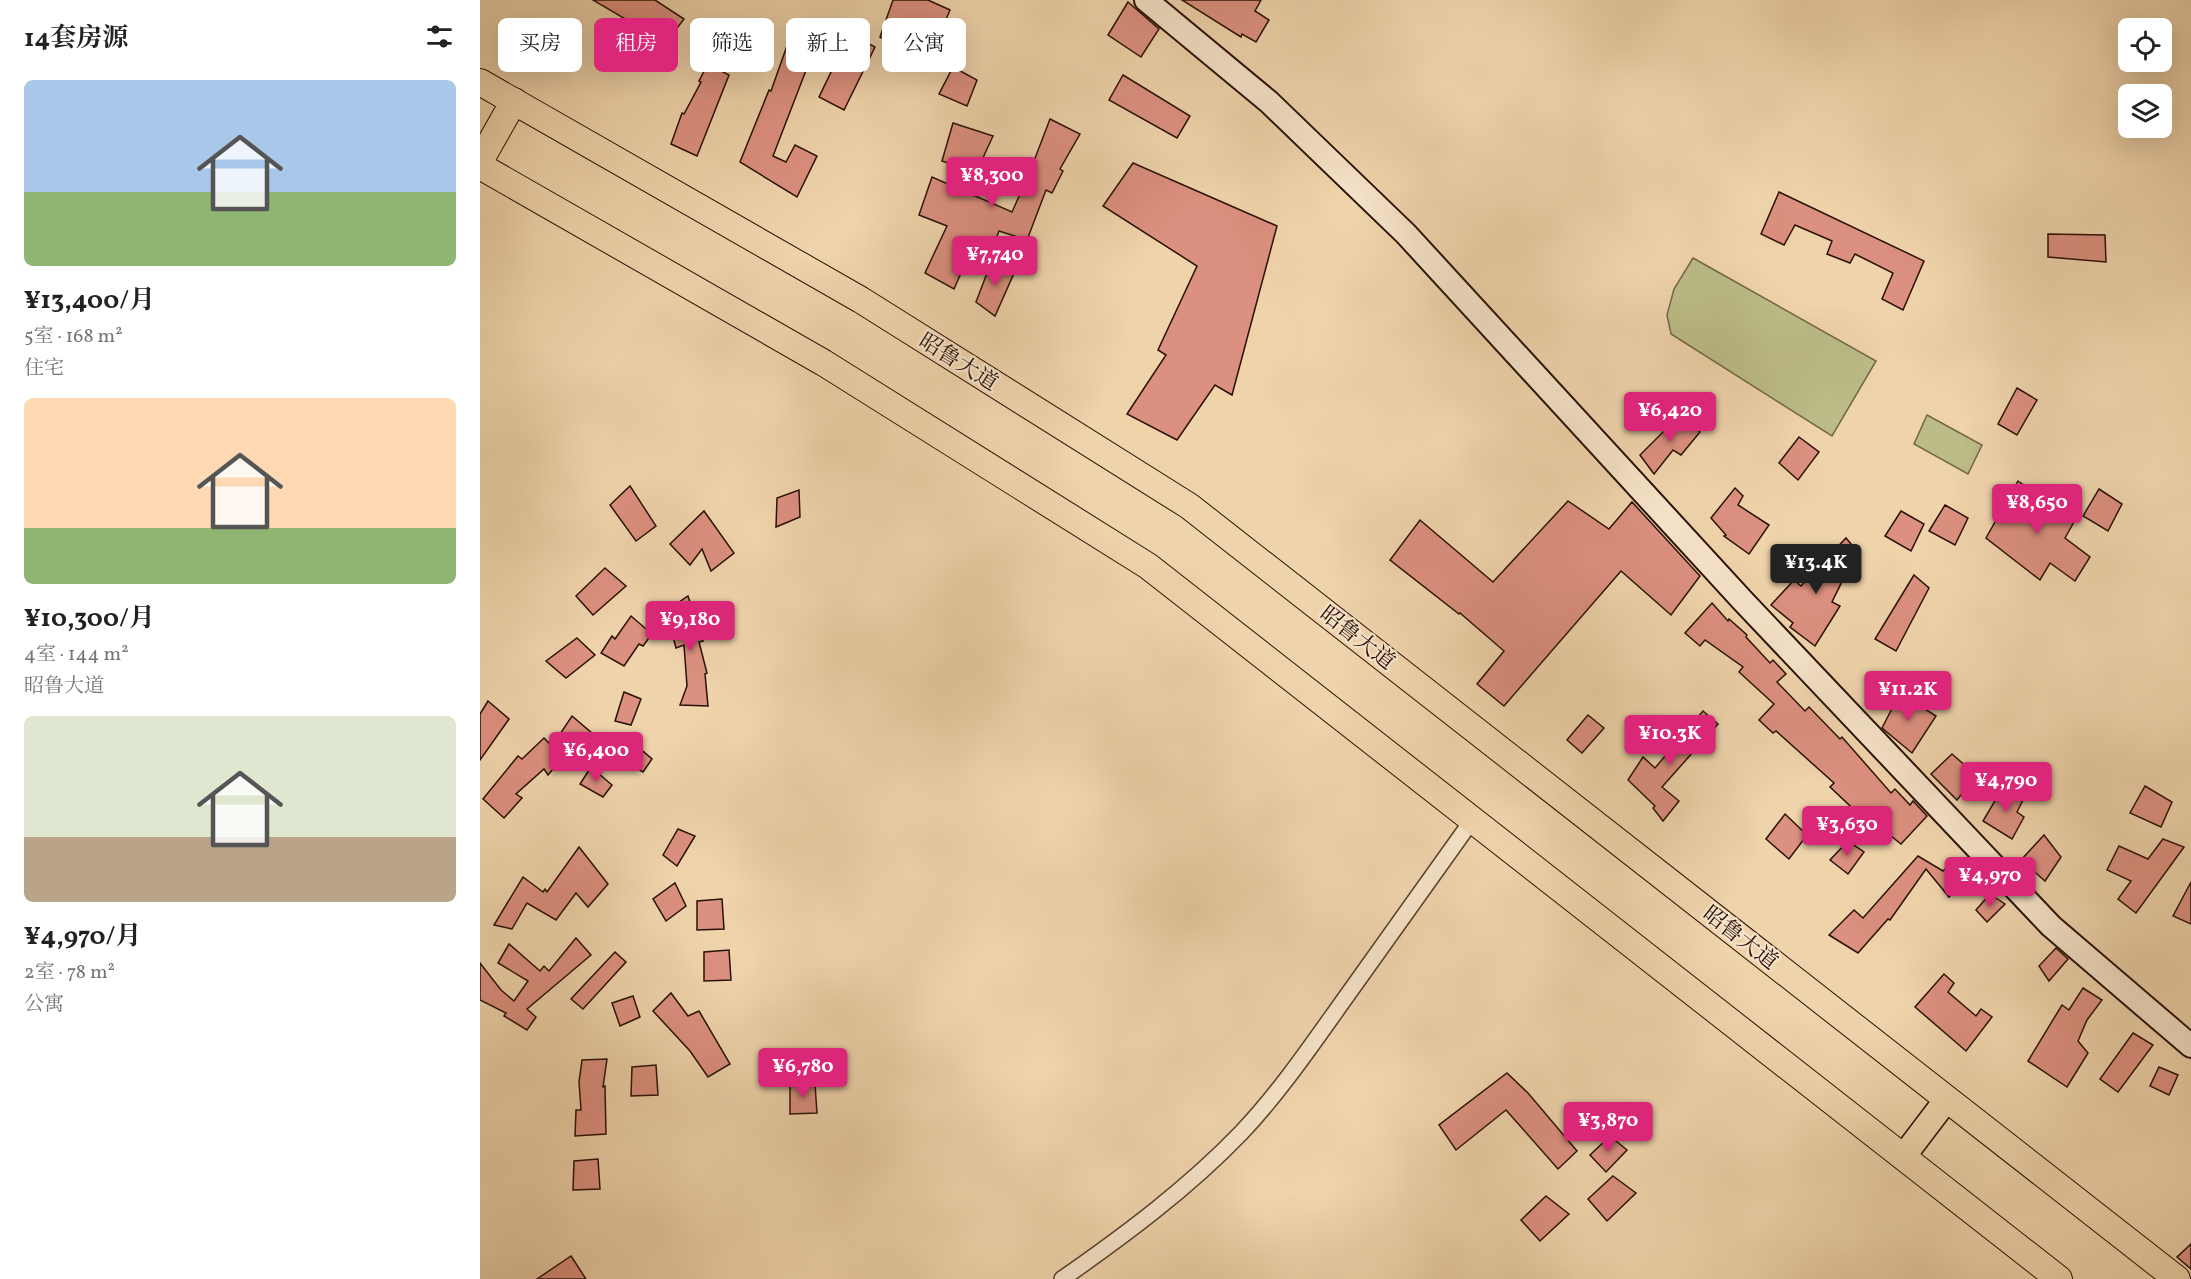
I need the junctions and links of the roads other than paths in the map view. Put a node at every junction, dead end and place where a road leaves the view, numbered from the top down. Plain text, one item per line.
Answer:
1 (1146, 0) edge
2 (480, 82) edge
3 (514, 102) junction
4 (480, 161) edge
5 (480, 166) edge
6 (1473, 819) junction
7 (2191, 1046) edge
8 (1947, 1099) junction
9 (1903, 1157) junction
10 (1062, 1279) edge
11 (2059, 1279) edge
12 (2177, 1279) edge

1 - 7 main road
2 - 3 highway, 昭鲁大道
3 - 4 highway
3 - 8 highway, 昭鲁大道
5 - 6 highway
6 - 9 highway
6 - 10 street
8 - 9 main road
8 - 12 highway, 昭鲁大道
9 - 11 highway

